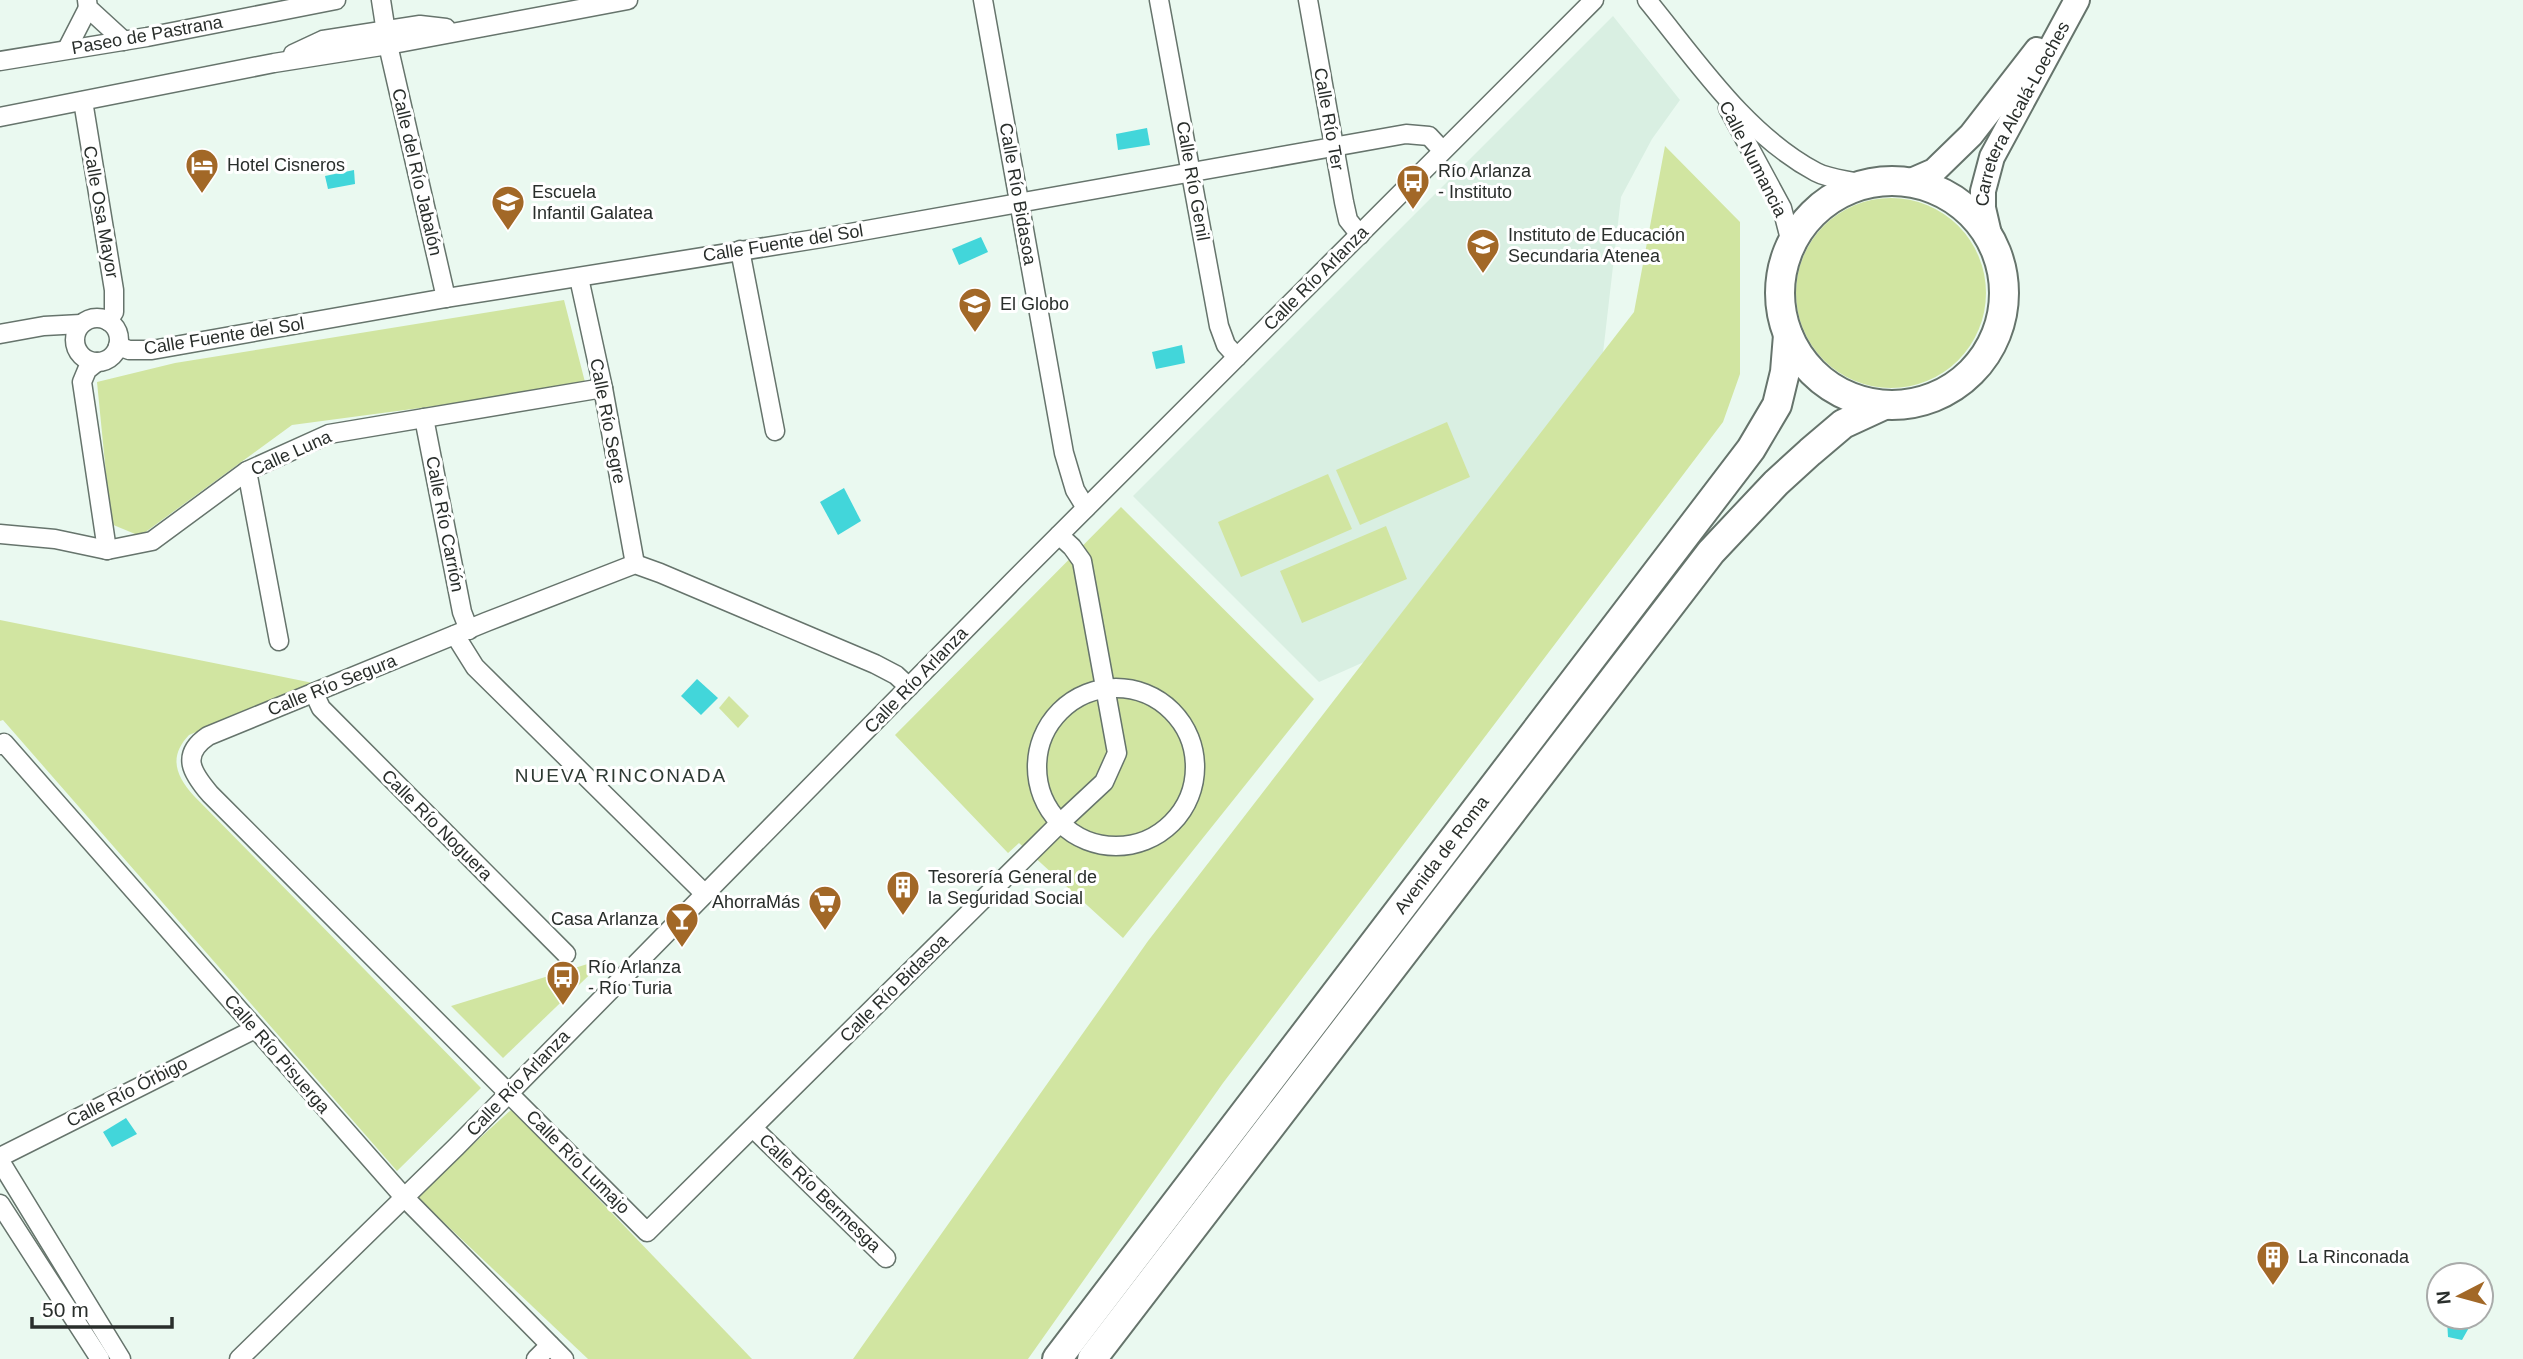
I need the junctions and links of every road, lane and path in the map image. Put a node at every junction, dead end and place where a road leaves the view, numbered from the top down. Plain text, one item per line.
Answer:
1 (336, 0) edge
2 (381, 0) edge
3 (628, 0) edge
4 (983, 0) edge
5 (1159, 0) edge
6 (1308, 0) edge
7 (1594, 0) edge
8 (1647, 0) edge
9 (2077, 0) edge
10 (87, 4) edge
11 (387, 38) junction
12 (124, 41) junction
13 (67, 49) junction
14 (0, 61) edge
15 (1711, 78) junction
16 (83, 101) junction
17 (0, 117) edge
18 (1335, 148) junction
19 (1442, 150) junction
20 (1191, 173) junction
21 (1911, 181) junction
22 (1863, 184) junction
23 (1020, 203) junction
24 (1989, 234) junction
25 (1360, 235) junction
26 (1791, 243) junction
27 (740, 250) junction
28 (579, 278) junction
29 (446, 298) junction
30 (108, 321) junction
31 (81, 324) junction
32 (0, 334) edge
33 (1788, 335) junction
34 (118, 346) junction
35 (1237, 357) junction
36 (97, 362) junction
37 (603, 388) junction
38 (1882, 406) junction
39 (424, 418) junction
40 (775, 431) dead end
41 (247, 471) junction
42 (1086, 508) junction
43 (0, 534) edge
44 (1059, 535) junction
45 (107, 550) junction
46 (635, 564) junction
47 (462, 633) junction
48 (279, 641) dead end
49 (909, 687) junction
50 (1106, 688) junction
51 (314, 693) junction
52 (0, 745) edge
53 (1060, 822) junction
54 (705, 894) junction
55 (566, 954) dead end
56 (255, 1029) junction
57 (508, 1093) junction
58 (753, 1128) junction
59 (0, 1159) edge
60 (404, 1197) junction
61 (0, 1204) edge
62 (647, 1232) joint
63 (886, 1258) dead end
64 (550, 1345) junction
65 (100, 1359) edge
66 (121, 1359) edge
67 (239, 1359) edge
68 (536, 1359) edge
69 (564, 1359) edge
70 (1057, 1359) edge
71 (1092, 1359) edge

1 - 12 street, Paseo de Pastrana
2 - 11 street, Calle del Río Jabalón
3 - 11 street
4 - 23 street, Calle Río Bidasoa
5 - 20 street, Calle Río Genil
6 - 18 street, Calle Río Ter
7 - 19 street, Calle Río Arlanza
8 - 15 street, Calle Numancia
9 - 21 main road, Carretera Alcalá-Loeches
9 - 24 main road, Carretera Alcalá-Loeches
10 - 12 street
10 - 13 street
11 - 16 street
11 - 29 street, Calle del Río Jabalón
12 - 13 street, Paseo de Pastrana
13 - 14 street, Paseo de Pastrana
15 - 22 street, Calle Numancia
15 - 26 street, Calle Numancia
16 - 17 street
16 - 30 street, Calle Osa Mayor
18 - 19 street, Calle Fuente del Sol
18 - 20 street, Calle Fuente del Sol
18 - 25 street, Calle Río Ter
19 - 25 street, Calle Río Arlanza
20 - 23 street, Calle Fuente del Sol
20 - 35 street, Calle Río Genil
21 - 22 main road
21 - 24 main road
22 - 26 main road
23 - 27 street, Calle Fuente del Sol
23 - 42 street, Calle Río Bidasoa
24 - 38 main road
25 - 35 street, Calle Río Arlanza
26 - 33 main road
27 - 28 street, Calle Fuente del Sol
27 - 40 street
28 - 29 street, Calle Fuente del Sol
28 - 37 street, Calle Río Segre
29 - 34 street, Calle Fuente del Sol
30 - 31 street
30 - 34 street
31 - 32 street
31 - 36 street
33 - 38 main road
33 - 70 main road, Avenida de Roma
34 - 36 street
35 - 42 street, Calle Río Arlanza
36 - 45 street
37 - 39 street, Calle Luna
37 - 46 street, Calle Río Segre
38 - 71 main road, Avenida de Roma
39 - 41 street, Calle Luna
39 - 47 street, Calle Río Carrión
41 - 45 street, Calle Luna
41 - 48 street
42 - 44 street, Calle Río Arlanza
43 - 45 street, Calle Luna
44 - 49 street, Calle Río Arlanza
44 - 50 street, Calle Río Bidasoa
46 - 47 street, Calle Río Segura
46 - 49 street
47 - 51 street, Calle Río Segura
47 - 54 street, Calle Río Carrión
49 - 54 street, Calle Río Arlanza
50 - 53 street, Calle Río Bidasoa
50 - 53 street
50 - 53 street
51 - 55 street, Calle Río Noguera
51 - 57 street, Calle Río Segura
52 - 56 street, Calle Río Pisuerga
53 - 58 street, Calle Río Bidasoa
54 - 57 street, Calle Río Arlanza
56 - 59 street, Calle Río Órbigo
56 - 60 street, Calle Río Pisuerga
57 - 60 street, Calle Río Arlanza
57 - 62 street, Calle Río Lumajo
58 - 62 street, Calle Río Bidasoa
58 - 63 street, Calle Río Bermesga
59 - 66 street
60 - 64 street, Calle Río Pisuerga
60 - 67 street, Calle Río Arlanza
61 - 65 street
64 - 68 street
64 - 69 street, Calle Río Pisuerga

